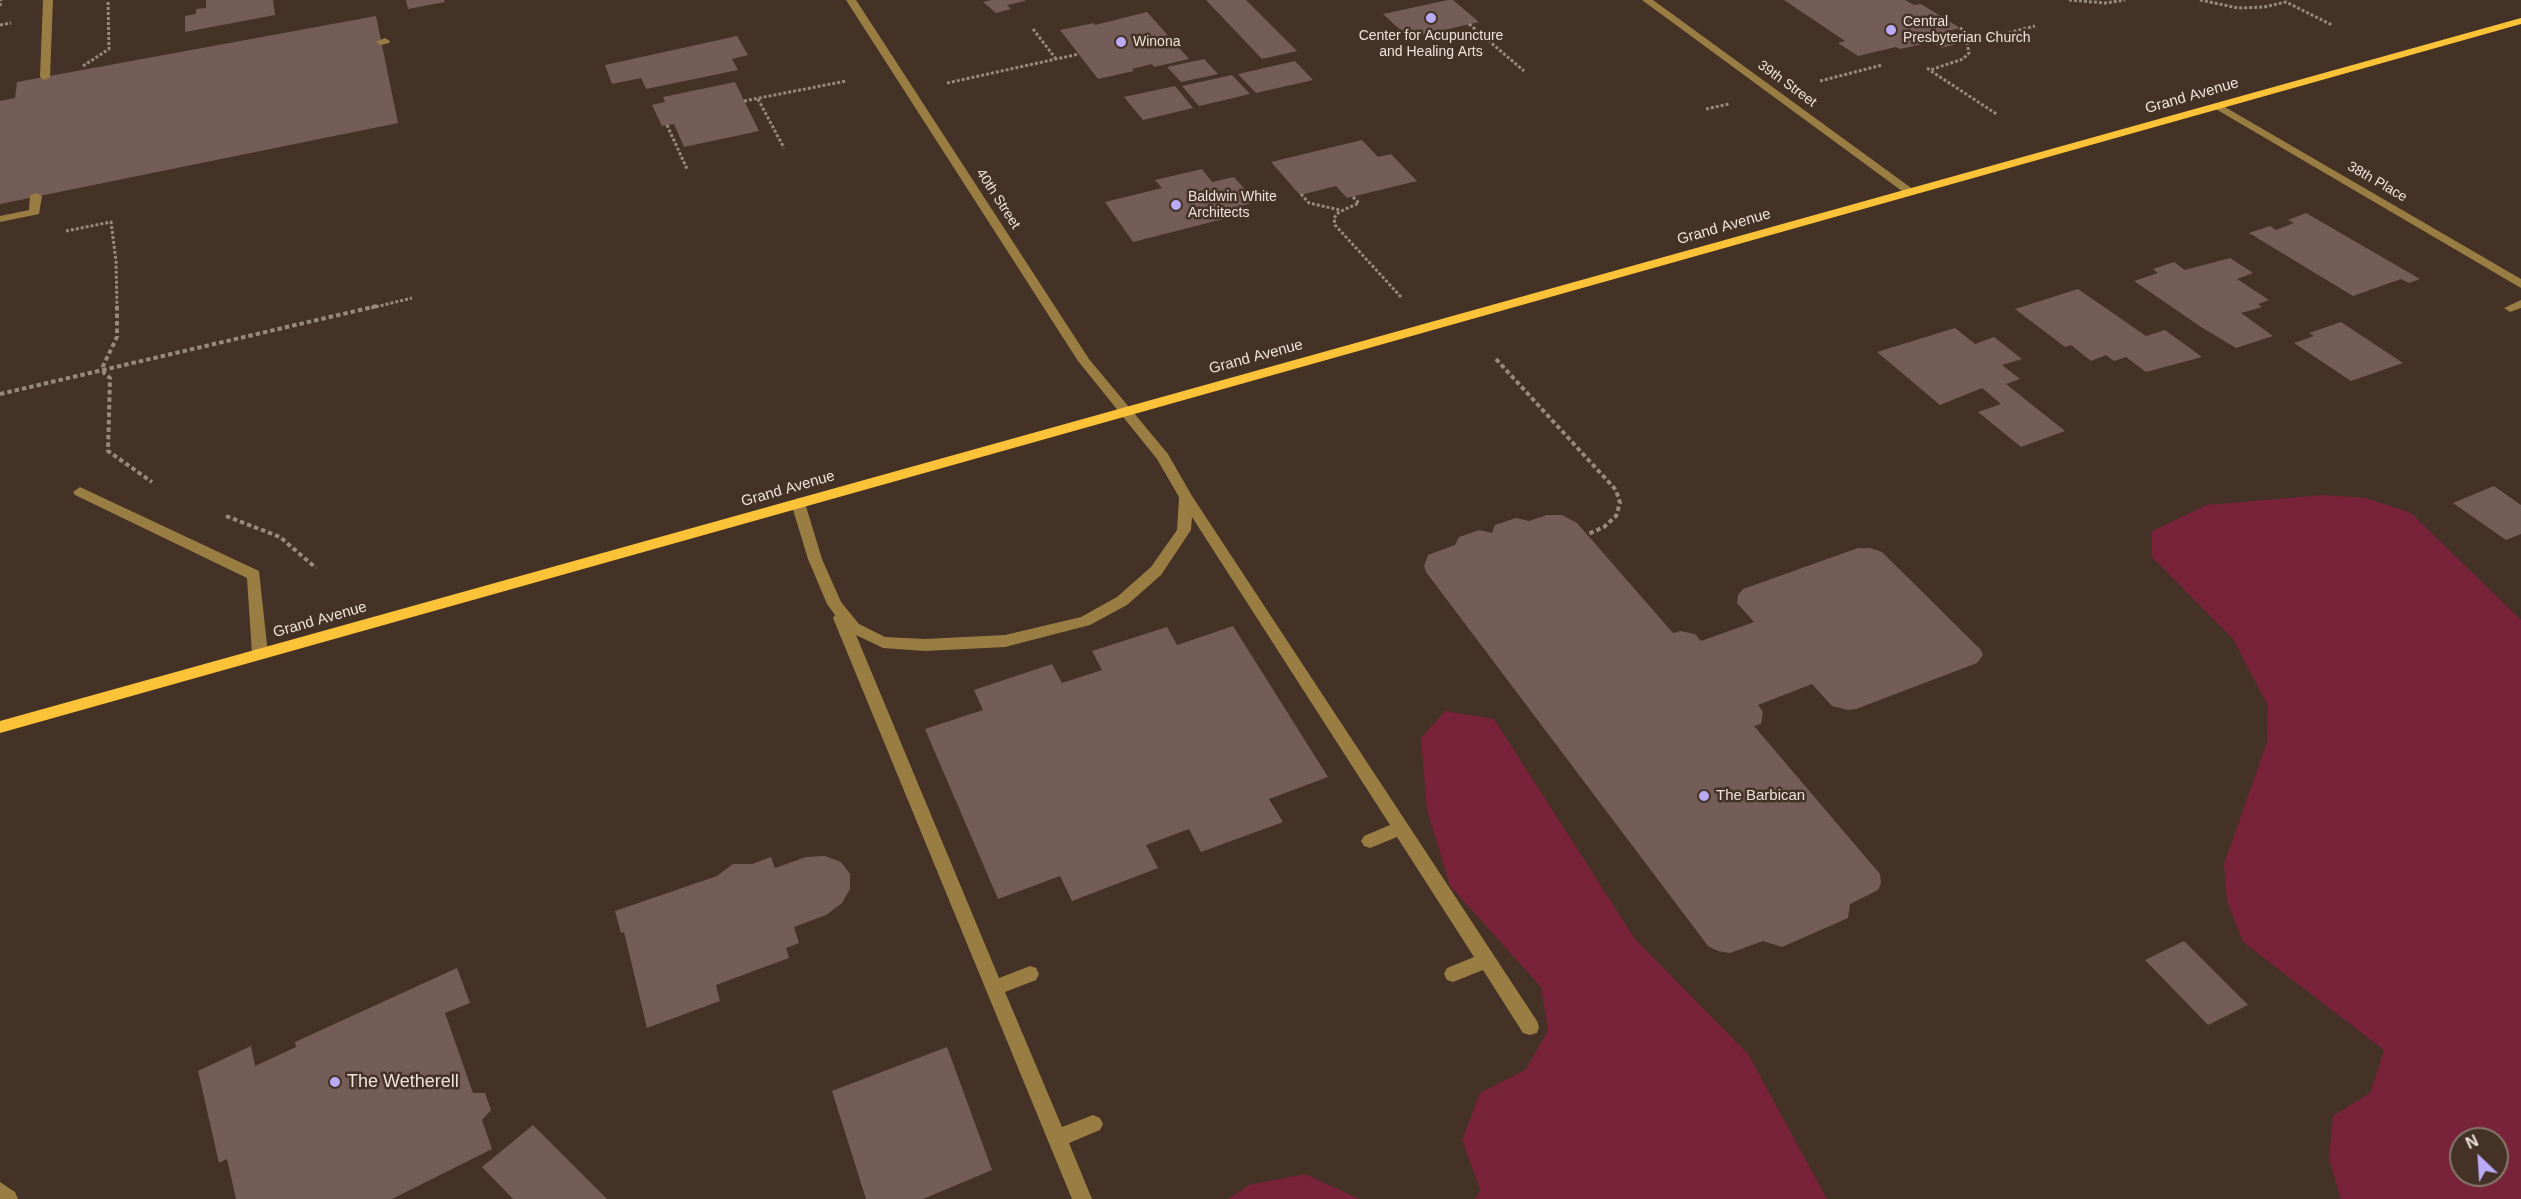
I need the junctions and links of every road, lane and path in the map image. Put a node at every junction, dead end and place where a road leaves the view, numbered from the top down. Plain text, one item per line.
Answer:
1 (1, 0) edge
2 (48, 0) edge
3 (108, 0) edge
4 (850, 0) edge
5 (1647, 0) edge
6 (2069, 0) edge
7 (2125, 0) edge
8 (2200, 0) edge
9 (0, 6) edge
10 (2521, 21) edge
11 (1469, 24) dead end
12 (2332, 25) dead end
13 (2035, 26) dead end
14 (1960, 28) dead end
15 (1033, 29) dead end
16 (1979, 40) junction
17 (1078, 54) dead end
18 (1056, 59) junction
19 (1882, 65) dead end
20 (75, 71) dead end
21 (1524, 71) dead end
22 (45, 76) dead end
23 (846, 81) dead end
24 (946, 83) dead end
25 (1774, 93) junction
26 (758, 99) junction
27 (744, 102) dead end
28 (2218, 106) junction
29 (1998, 115) dead end
30 (667, 125) dead end
31 (784, 147) dead end
32 (687, 169) dead end
33 (1910, 192) junction
34 (1301, 194) dead end
35 (36, 196) dead end
36 (1353, 196) dead end
37 (1341, 210) junction
38 (0, 219) edge
39 (63, 232) dead end
40 (2521, 284) edge
41 (412, 298) dead end
42 (1427, 327) junction
43 (1496, 359) dead end
44 (103, 370) junction
45 (0, 394) edge
46 (1125, 410) junction
47 (161, 488) dead end
48 (80, 492) dead end
49 (1186, 497) junction
50 (798, 503) junction
51 (221, 514) dead end
52 (1588, 534) dead end
53 (316, 568) dead end
54 (835, 604) junction
55 (260, 654) junction
56 (0, 727) edge
57 (1401, 828) junction
58 (1370, 841) dead end
59 (1486, 960) junction
60 (1030, 974) dead end
61 (1453, 974) dead end
62 (994, 988) junction
63 (1530, 1027) dead end
64 (1093, 1124) dead end
65 (1057, 1139) junction
66 (0, 1192) edge
67 (8, 1199) edge
68 (1082, 1199) edge

1 - 9 path
2 - 22 street
3 - 20 path
4 - 46 street, 40th Street
5 - 25 street, 39th Street
6 - 7 path
8 - 12 path
10 - 28 main road, Grand Avenue
11 - 21 path
13 - 16 path
14 - 16 path
15 - 18 path
16 - 29 path
17 - 18 path
18 - 24 path
19 - 25 path
23 - 26 path
25 - 33 street, 39th Street
26 - 27 path
26 - 31 path
28 - 33 main road, Grand Avenue
28 - 40 street, 38th Place
30 - 32 path
33 - 42 main road, Grand Avenue
34 - 37 path
35 - 38 street
36 - 37 path
37 - 42 path
39 - 44 path
41 - 44 path
42 - 46 main road, Grand Avenue
43 - 52 path
44 - 45 path
44 - 47 path
46 - 49 street, 40th Street
46 - 50 main road, Grand Avenue
48 - 55 street
49 - 54 street
49 - 57 street, 40th Street
50 - 54 street
50 - 55 main road, Grand Avenue
51 - 53 path
54 - 62 street
55 - 56 main road, Grand Avenue
57 - 58 street
57 - 59 street, 40th Street
59 - 61 street
59 - 63 street, 40th Street
60 - 62 street
62 - 65 street
64 - 65 street
65 - 68 street
66 - 67 street

